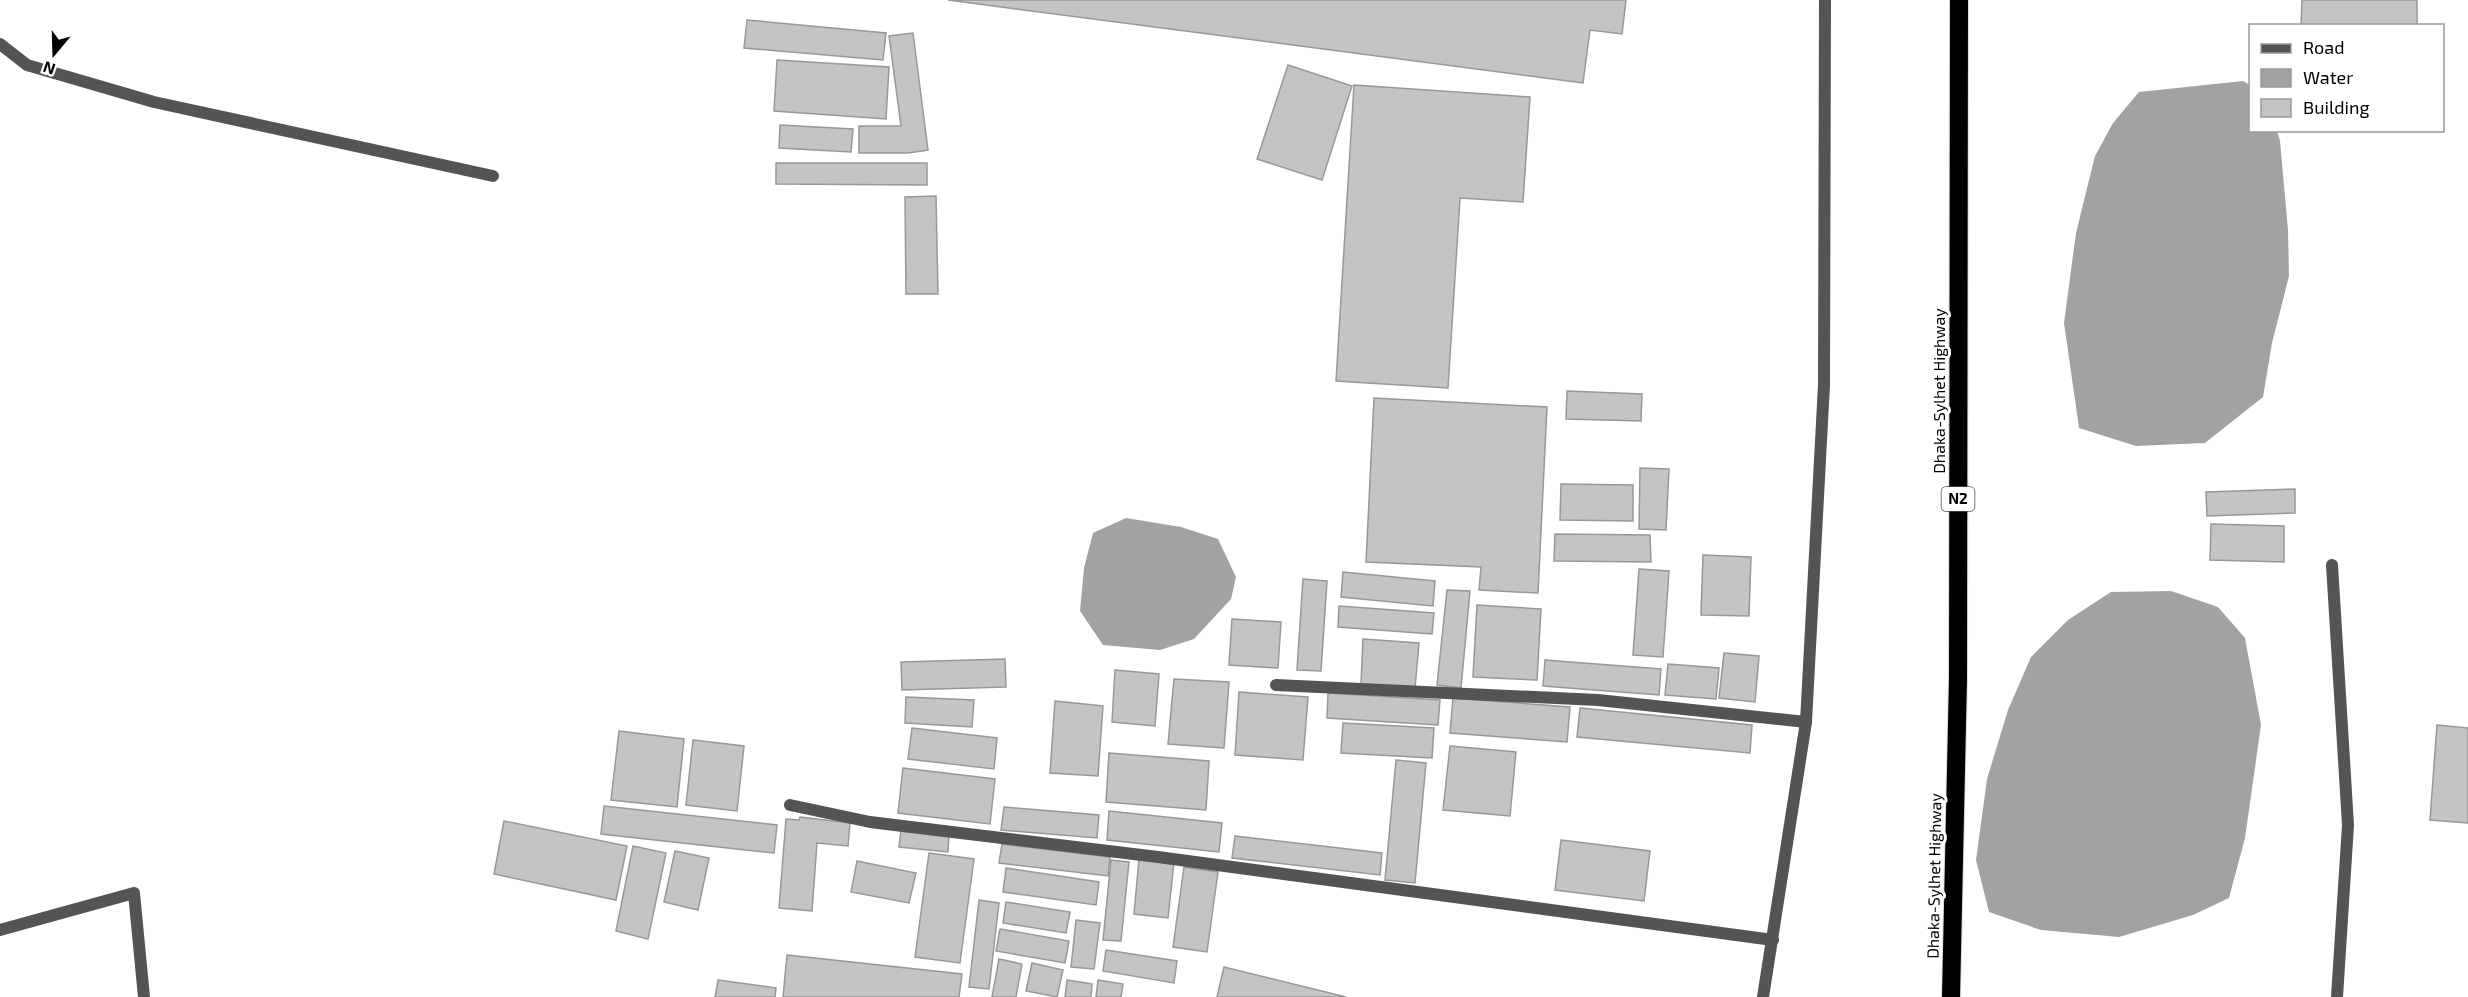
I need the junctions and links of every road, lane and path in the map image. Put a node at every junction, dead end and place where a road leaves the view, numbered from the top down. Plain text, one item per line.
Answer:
1 (1825, 0) edge
2 (1959, 0) edge
3 (0, 44) edge
4 (494, 176) dead end
5 (2332, 565) dead end
6 (1276, 685) dead end
7 (1806, 722) junction
8 (790, 805) dead end
9 (0, 930) edge
10 (1773, 940) junction
11 (144, 997) edge
12 (1763, 997) edge
13 (1951, 997) edge
14 (2337, 997) edge

1 - 7 street
2 - 13 highway, Dhaka-Sylhet Highway / N2
3 - 4 street
5 - 14 street
6 - 7 street
7 - 10 street
8 - 10 street
9 - 11 street
10 - 12 street

